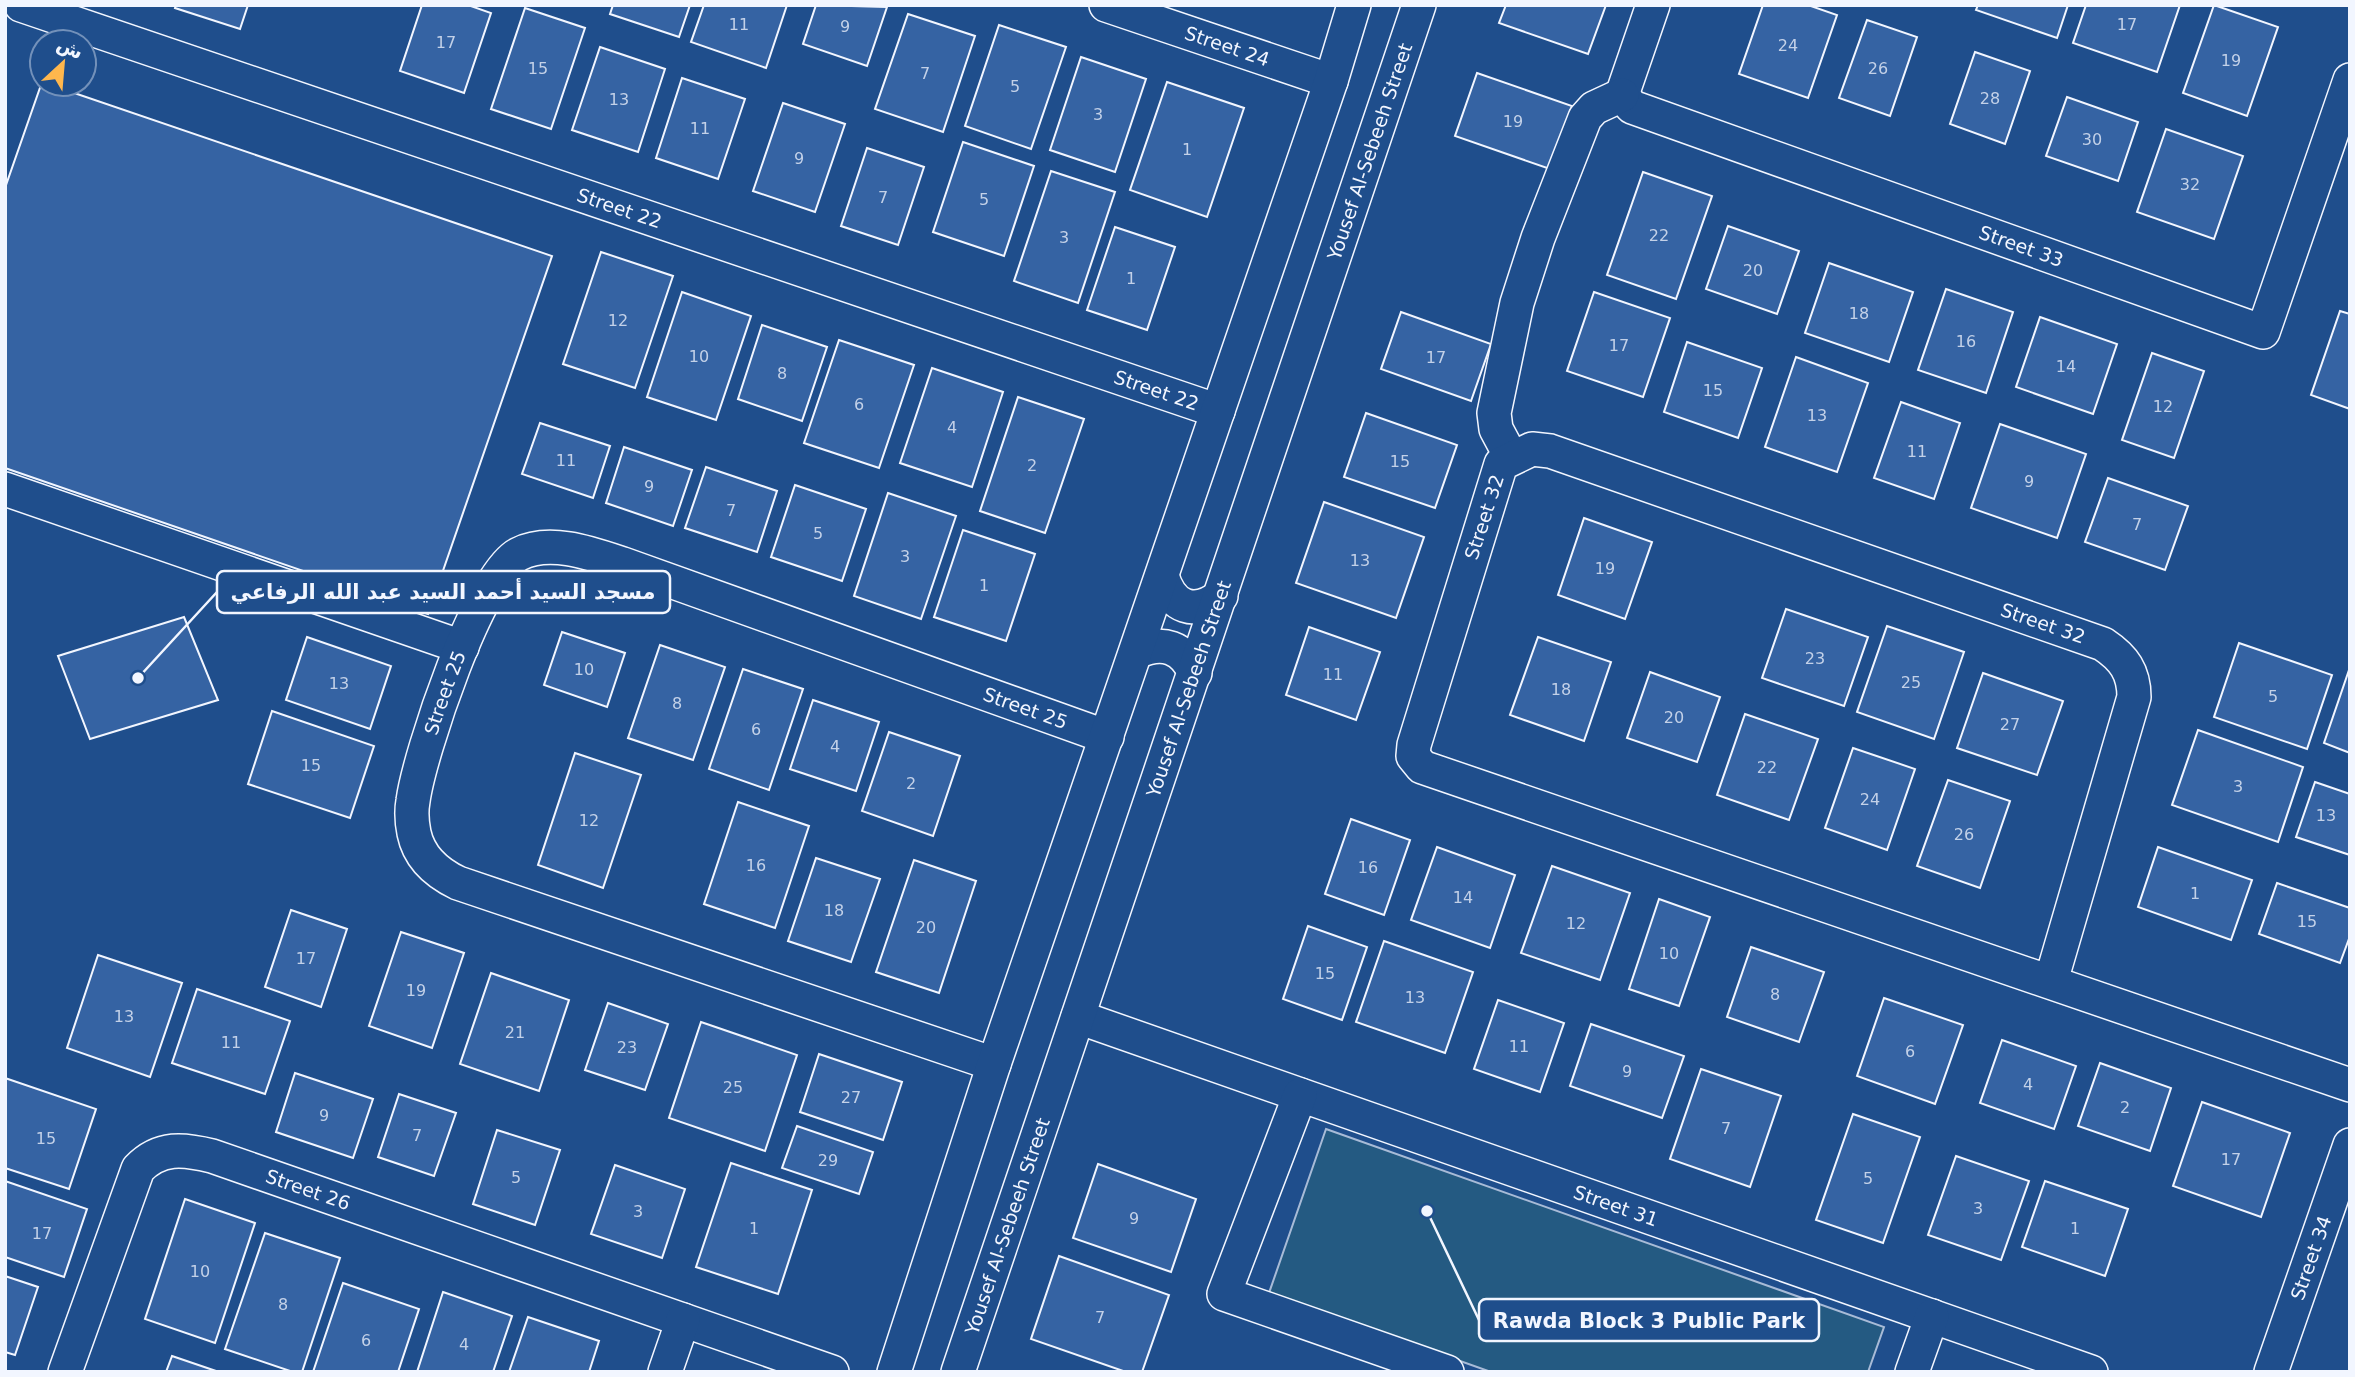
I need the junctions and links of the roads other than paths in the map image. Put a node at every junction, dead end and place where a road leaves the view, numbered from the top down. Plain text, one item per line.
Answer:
1 (21, 5) edge
2 (1354, 5) edge
3 (1419, 5) edge
4 (1653, 5) edge
5 (1118, 7) edge
6 (2350, 80) edge
7 (1331, 81) junction
8 (1622, 95) junction
9 (1218, 411) junction
10 (1511, 457) junction
11 (5, 489) edge
12 (1162, 576) junction
13 (1221, 596) junction
14 (462, 647) junction
15 (1137, 652) junction
16 (1195, 673) junction
17 (1107, 737) junction
18 (2051, 981) junction
19 (1079, 1017) junction
20 (994, 1065) junction
21 (2350, 1085) edge
22 (1300, 1095) junction
23 (2350, 1145) edge
24 (1932, 1316) junction
25 (683, 1320) junction
26 (65, 1372) edge
27 (665, 1372) edge
28 (832, 1372) edge
29 (894, 1372) edge
30 (958, 1372) edge
31 (1447, 1372) edge
32 (1912, 1372) edge
33 (2091, 1372) edge
34 (2271, 1372) edge

1 - 9 street, Street 22
2 - 7 street
3 - 13 street, Yousef Al-Sebeeh Street
4 - 8 street
5 - 7 street, Street 24
6 - 8 street, Street 33
7 - 9 street
8 - 10 street
9 - 12 street
10 - 18 street, Street 32
10 - 18 street, Street 32
11 - 14 street
12 - 13 street
12 - 15 street
13 - 16 street, Yousef Al-Sebeeh Street
14 - 17 street, Street 25
14 - 20 street, Street 25
15 - 16 street
15 - 17 street
16 - 19 street, Yousef Al-Sebeeh Street
17 - 20 street
18 - 21 street, Street 32
19 - 22 street, Street 31
19 - 30 street, Yousef Al-Sebeeh Street
20 - 29 street
22 - 24 street, Street 31
22 - 31 street
23 - 34 street, Street 34
24 - 32 street
24 - 33 street, Street 31
25 - 26 street, Street 26
25 - 27 street
25 - 28 street, Street 26

